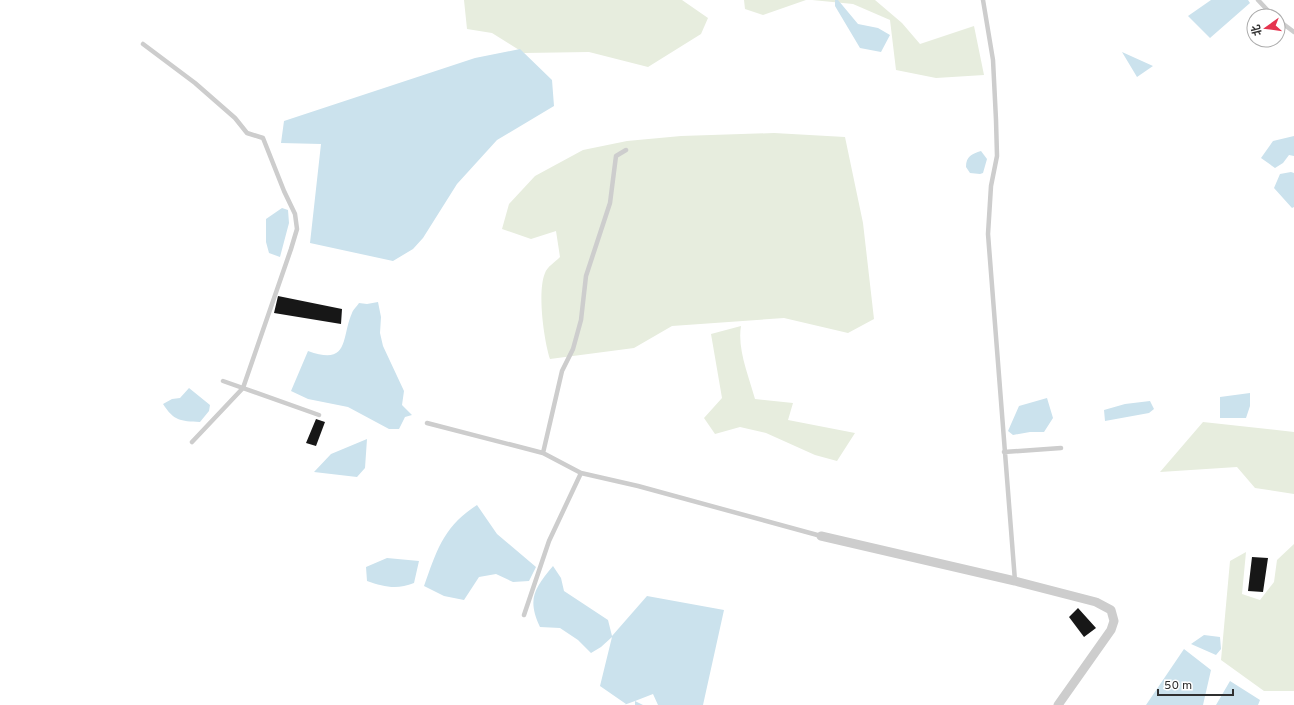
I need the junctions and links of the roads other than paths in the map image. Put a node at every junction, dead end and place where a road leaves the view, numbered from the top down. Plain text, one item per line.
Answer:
1 (983, 0) edge
2 (1258, 0) edge
3 (1266, 8) edge
4 (143, 44) dead end
5 (626, 150) dead end
6 (223, 381) dead end
7 (243, 388) junction
8 (319, 415) dead end
9 (427, 423) dead end
10 (192, 442) dead end
11 (1061, 448) dead end
12 (1004, 452) junction
13 (542, 453) junction
14 (581, 473) junction
15 (821, 536) joint
16 (1015, 582) junction
17 (524, 615) dead end
18 (1058, 705) edge

1 - 12 lane
2 - 3 lane
4 - 7 lane
5 - 13 lane
6 - 7 lane
7 - 8 lane
7 - 10 lane
9 - 13 lane
11 - 12 lane
12 - 16 lane
13 - 14 lane
14 - 15 lane
14 - 17 lane
15 - 16 street
16 - 18 street

